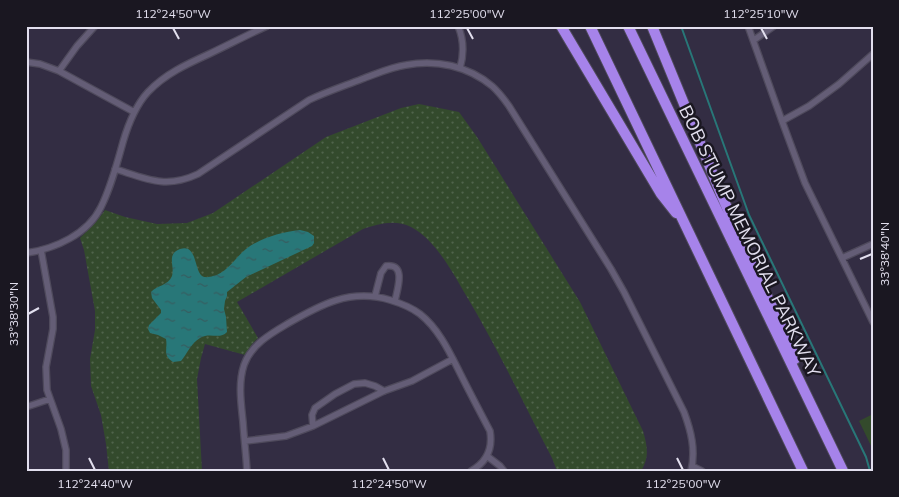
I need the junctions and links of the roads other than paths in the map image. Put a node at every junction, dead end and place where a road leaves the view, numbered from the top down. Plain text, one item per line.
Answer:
1 (95, 26) edge
2 (267, 26) edge
3 (458, 26) edge
4 (561, 26) edge
5 (590, 26) edge
6 (628, 26) edge
7 (652, 26) edge
8 (748, 26) edge
9 (774, 26) edge
10 (754, 40) junction
11 (873, 54) edge
12 (26, 62) edge
13 (460, 68) junction
14 (59, 71) junction
15 (134, 112) junction
16 (782, 121) junction
17 (115, 169) junction
18 (686, 226) junction
19 (873, 244) edge
20 (41, 250) junction
21 (26, 252) edge
22 (842, 258) junction
23 (375, 296) junction
24 (395, 302) junction
25 (873, 322) edge
26 (453, 359) junction
27 (384, 391) junction
28 (805, 392) junction
29 (50, 399) junction
30 (26, 407) edge
31 (313, 426) junction
32 (245, 441) junction
33 (487, 456) junction
34 (692, 468) edge
35 (66, 471) edge
36 (247, 471) edge
37 (471, 471) edge
38 (504, 471) edge
39 (702, 471) edge
40 (804, 471) edge
41 (843, 471) edge

1 - 14 street
2 - 15 street
3 - 13 street
4 - 18 highway
5 - 18 highway
6 - 28 highway, BOB STUMP MEMORIAL PARKWAY
7 - 28 highway
8 - 10 street
9 - 10 street
10 - 16 street
11 - 16 street
12 - 14 street
13 - 17 street
13 - 34 street
14 - 15 street
15 - 17 street
16 - 22 street
17 - 20 street
18 - 40 highway
19 - 22 street
20 - 21 street
20 - 29 street
22 - 25 street
23 - 24 street
23 - 24 street
23 - 32 street
24 - 26 street
26 - 27 street
26 - 33 street
27 - 31 street
27 - 31 street
28 - 41 highway, BOB STUMP MEMORIAL PARKWAY
29 - 30 street
29 - 35 street
31 - 32 street
32 - 36 street
33 - 37 street
33 - 38 street
34 - 39 street

